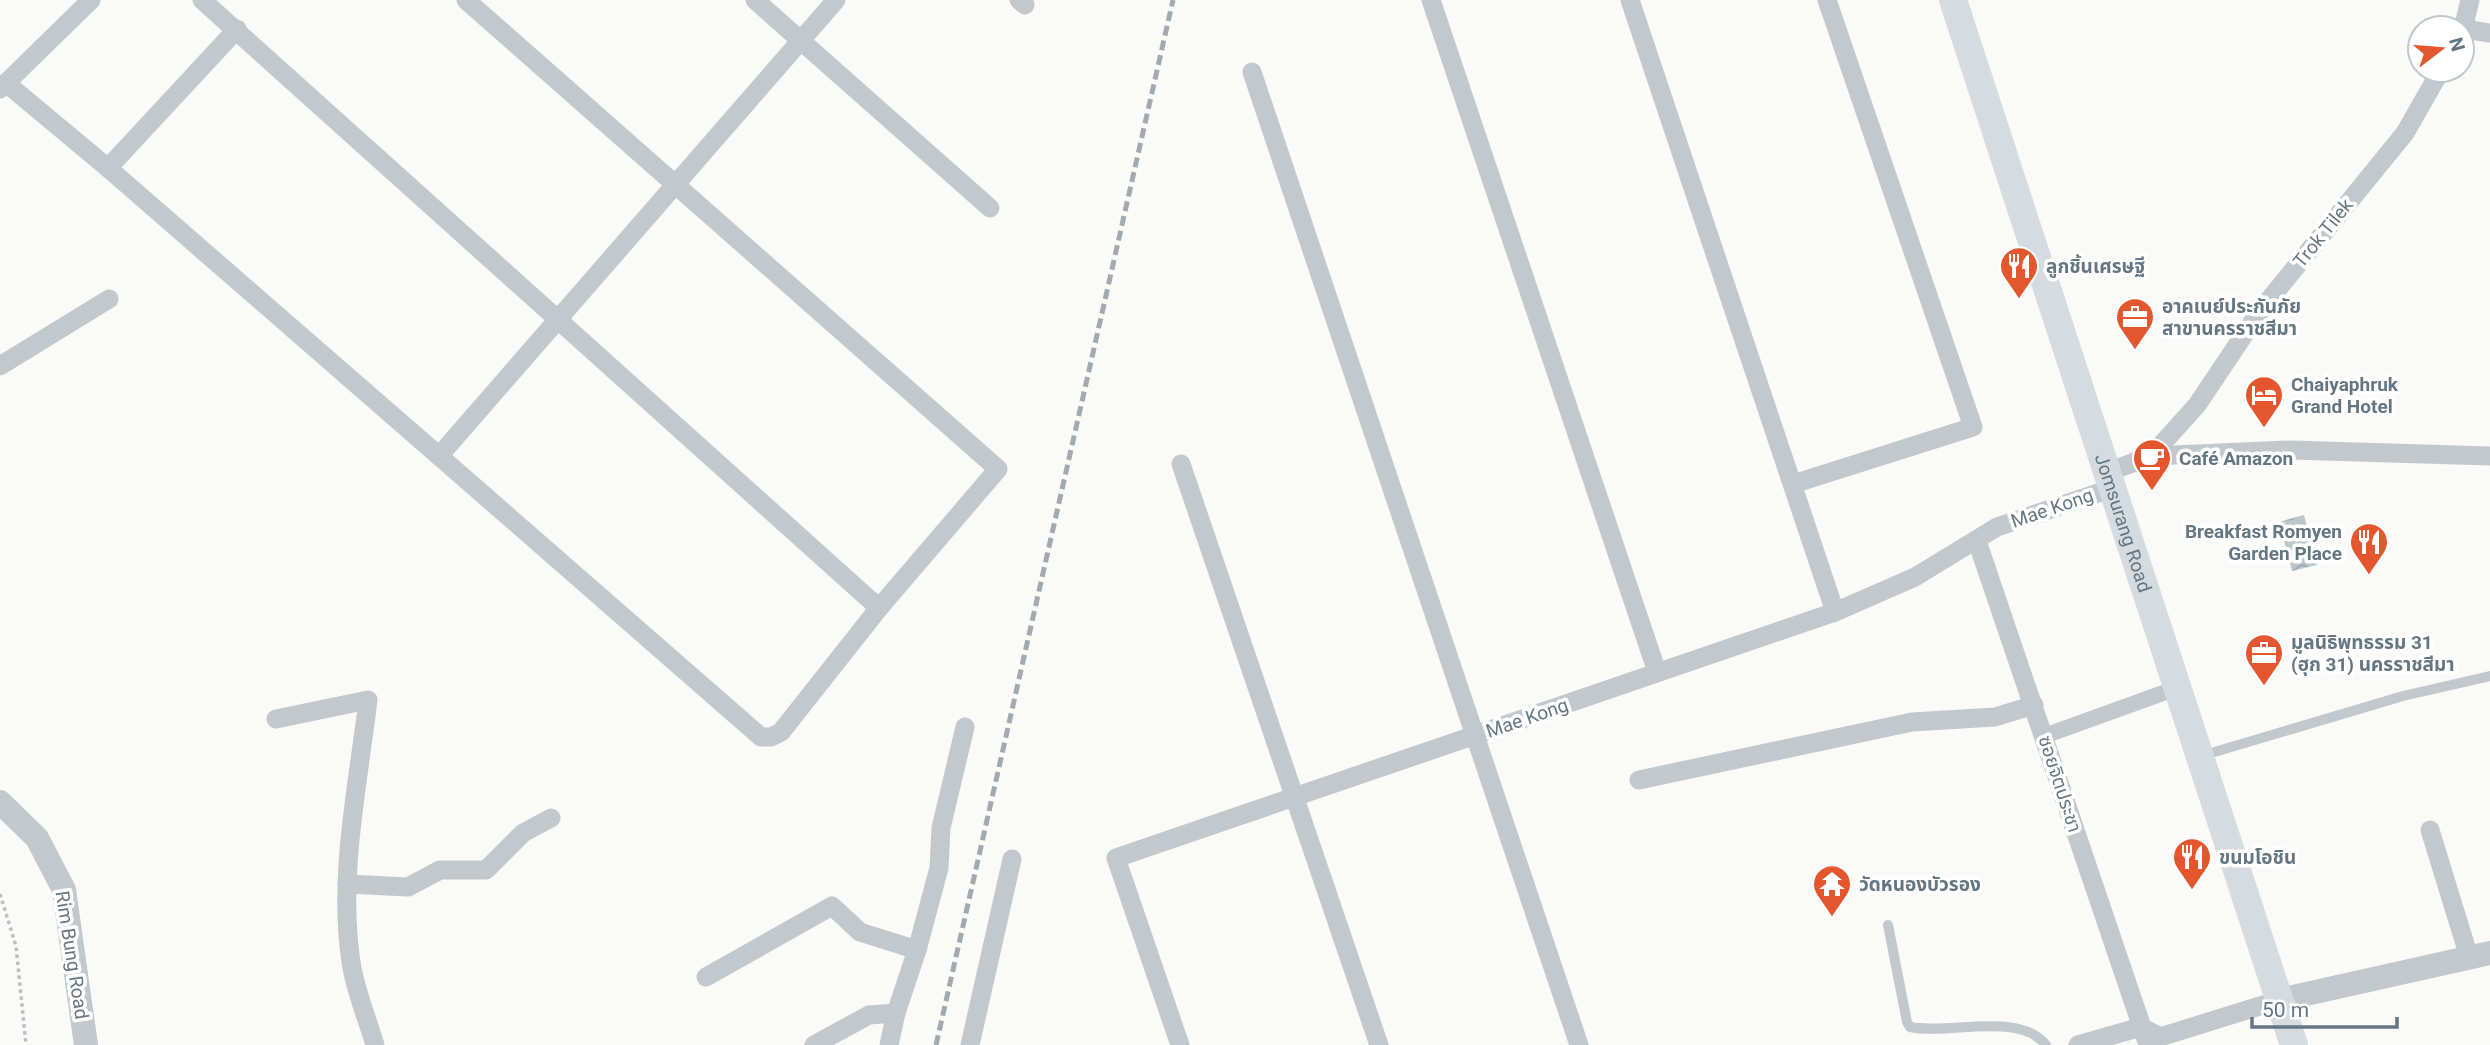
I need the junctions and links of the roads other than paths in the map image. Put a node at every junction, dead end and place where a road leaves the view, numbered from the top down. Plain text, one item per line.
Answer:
1 (91, 0) edge
2 (202, 0) edge
3 (466, 0) edge
4 (755, 0) edge
5 (836, 0) edge
6 (1431, 0) edge
7 (1630, 0) edge
8 (1827, 0) edge
9 (1953, 0) edge
10 (237, 29) junction
11 (801, 41) junction
12 (1252, 72) dead end
13 (2433, 84) edge
14 (3, 86) edge
15 (108, 168) junction
16 (676, 185) junction
17 (990, 208) dead end
18 (109, 299) dead end
19 (561, 320) junction
20 (0, 366) edge
21 (439, 456) junction
22 (2151, 456) junction
23 (2490, 456) edge
24 (1181, 464) dead end
25 (2110, 480) junction
26 (1793, 484) junction
27 (1977, 541) junction
28 (879, 608) junction
29 (1835, 612) junction
30 (1657, 672) junction
31 (2490, 676) edge
32 (2177, 688) junction
33 (2034, 705) junction
34 (276, 719) dead end
35 (965, 727) dead end
36 (1476, 736) junction
37 (2044, 736) junction
38 (2200, 756) junction
39 (1639, 780) dead end
40 (1296, 798) junction
41 (0, 802) edge
42 (551, 818) dead end
43 (2430, 830) dead end
44 (1012, 859) dead end
45 (346, 884) junction
46 (1888, 925) dead end
47 (917, 950) junction
48 (2483, 957) edge
49 (705, 977) dead end
50 (2279, 1000) junction
51 (896, 1013) junction
52 (2144, 1036) edge
53 (86, 1045) edge
54 (375, 1045) edge
55 (814, 1045) edge
56 (889, 1045) edge
57 (970, 1045) edge
58 (1180, 1045) edge
59 (1378, 1045) edge
60 (1579, 1045) edge
61 (2046, 1045) edge
62 (2078, 1045) edge
63 (2294, 1045) edge

1 - 14 street
2 - 10 street
3 - 16 street
4 - 11 street
5 - 11 street
6 - 30 street
7 - 26 street
8 - 26 street
9 - 25 main road, Jomsurang Road
10 - 15 street
10 - 19 street
11 - 16 street
11 - 17 street
12 - 36 street
13 - 22 street, Trok Tilek
14 - 15 street
15 - 21 street
16 - 19 street
16 - 28 street
18 - 20 street
19 - 21 street
19 - 28 street
21 - 28 street
22 - 23 street
22 - 25 street, Trok Tilek
24 - 40 street
25 - 27 street, Mae Kong
25 - 32 main road, Jomsurang Road
26 - 29 street
27 - 29 street, Mae Kong
27 - 33 street, ซอยจิตประชา
29 - 30 street, Mae Kong
30 - 36 street, Mae Kong
31 - 38 lane
32 - 37 street
32 - 38 main road, Jomsurang Road
33 - 37 street, ซอยจิตประชา
33 - 39 street
34 - 45 street
35 - 47 street
36 - 40 street, Mae Kong
36 - 60 street
37 - 52 street, ซอยจิตประชา
38 - 50 main road, Jomsurang Road
40 - 58 street, Mae Kong
40 - 59 street
41 - 53 street, Rim Bung Road
42 - 45 street
43 - 48 street
44 - 57 street
45 - 54 street
46 - 61 lane
47 - 49 street
47 - 51 street
48 - 50 street
50 - 52 street
50 - 63 main road, Jomsurang Road
51 - 55 street
51 - 56 street
52 - 62 street

